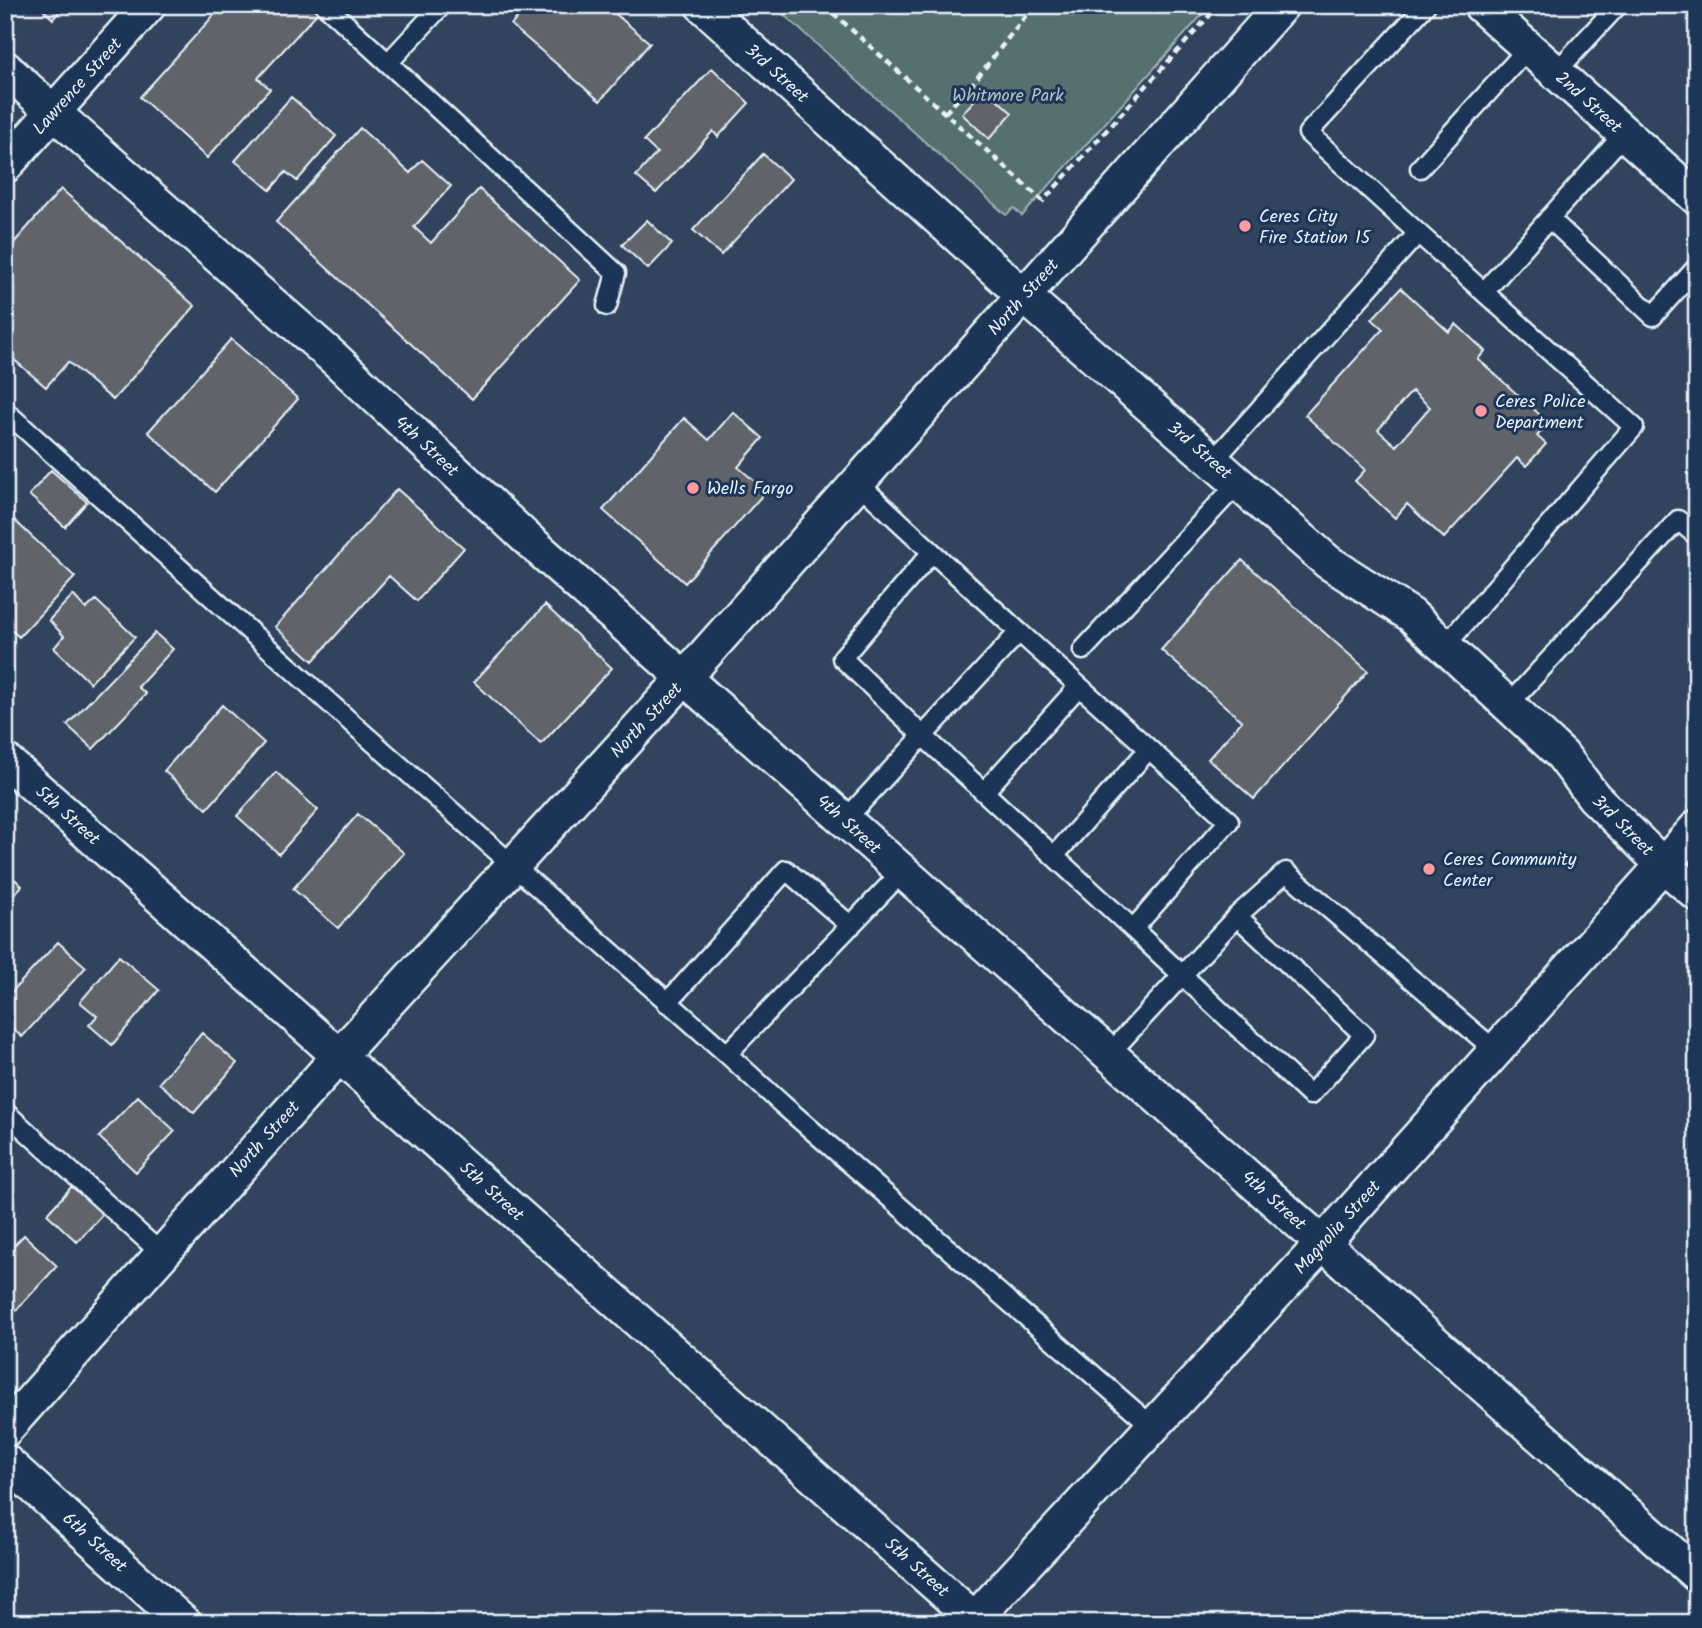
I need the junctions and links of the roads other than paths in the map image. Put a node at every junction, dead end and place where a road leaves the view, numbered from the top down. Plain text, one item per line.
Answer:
1 (149, 5) edge
2 (325, 5) edge
3 (443, 5) edge
4 (702, 5) edge
5 (1282, 5) edge
6 (1426, 5) edge
7 (1480, 5) edge
8 (1618, 5) edge
9 (1528, 48) junction
10 (388, 63) junction
11 (5, 68) edge
12 (1556, 72) junction
13 (53, 113) junction
14 (1624, 134) junction
15 (5, 166) edge
16 (1420, 168) dead end
17 (1697, 198) edge
18 (1549, 218) junction
19 (1418, 233) junction
20 (1697, 267) edge
21 (1484, 292) junction
22 (1024, 296) junction
23 (607, 306) dead end
24 (5, 411) edge
25 (1213, 461) junction
26 (858, 483) junction
27 (1238, 483) junction
28 (1697, 536) edge
29 (932, 552) junction
30 (1019, 632) junction
31 (1445, 646) junction
32 (1083, 650) dead end
33 (685, 677) junction
34 (1079, 686) junction
35 (1508, 705) junction
36 (923, 736) junction
37 (1149, 749) junction
38 (5, 760) edge
39 (984, 792) junction
40 (845, 820) junction
41 (1697, 827) edge
42 (1054, 856) junction
43 (1663, 864) junction
44 (513, 865) junction
45 (903, 871) junction
46 (1697, 894) edge
47 (1237, 916) junction
48 (851, 926) junction
49 (1133, 929) junction
50 (1182, 974) junction
51 (667, 1003) junction
52 (1496, 1051) junction
53 (727, 1054) junction
54 (1109, 1054) junction
55 (339, 1056) junction
56 (5, 1112) edge
57 (1323, 1243) junction
58 (162, 1254) junction
59 (1153, 1427) junction
60 (5, 1430) edge
61 (5, 1461) edge
62 (1697, 1576) edge
63 (975, 1621) edge
64 (184, 1623) edge

1 - 13 street, Lawrence Street
2 - 10 lane
3 - 10 lane
4 - 22 street, 3rd Street
5 - 22 street, North Street
6 - 19 lane
7 - 9 street, 2nd Street
8 - 12 lane
9 - 12 street, 2nd Street
9 - 16 lane
10 - 23 lane
11 - 13 street, 4th Street
12 - 14 street, 2nd Street
13 - 15 street, Lawrence Street
13 - 33 street, 4th Street
14 - 17 street, 2nd Street
14 - 18 lane
18 - 20 lane
18 - 21 lane
19 - 21 lane
19 - 25 lane
21 - 31 lane
22 - 25 street, 3rd Street
22 - 26 street, North Street
24 - 44 lane
25 - 27 street, 3rd Street
26 - 29 lane
26 - 33 street, North Street
27 - 31 street, 3rd Street
27 - 32 lane
28 - 35 lane
29 - 30 lane
29 - 36 lane
30 - 34 lane
30 - 36 lane
31 - 35 street, 3rd Street
33 - 40 street, 4th Street
33 - 44 street, North Street
34 - 37 lane
34 - 39 lane
35 - 43 street, 3rd Street
36 - 39 lane
36 - 40 lane
37 - 42 lane
37 - 49 lane
38 - 55 street, 5th Street
39 - 42 lane
40 - 45 street, 4th Street
41 - 43 street, Magnolia Street
42 - 49 lane
43 - 46 street, 3rd Street
43 - 52 street, Magnolia Street
44 - 51 lane
44 - 55 street, North Street
45 - 48 lane
45 - 54 street, 4th Street
47 - 50 lane
47 - 50 lane
47 - 52 lane
48 - 51 lane
48 - 53 lane
49 - 50 lane
50 - 54 lane
51 - 53 lane
52 - 57 street, Magnolia Street
53 - 59 lane
54 - 57 street, 4th Street
55 - 58 street, North Street
55 - 63 street, 5th Street
56 - 58 lane
57 - 59 street, Magnolia Street
57 - 62 street, 4th Street
58 - 60 street, North Street
59 - 63 street, Magnolia Street
61 - 64 street, 6th Street

